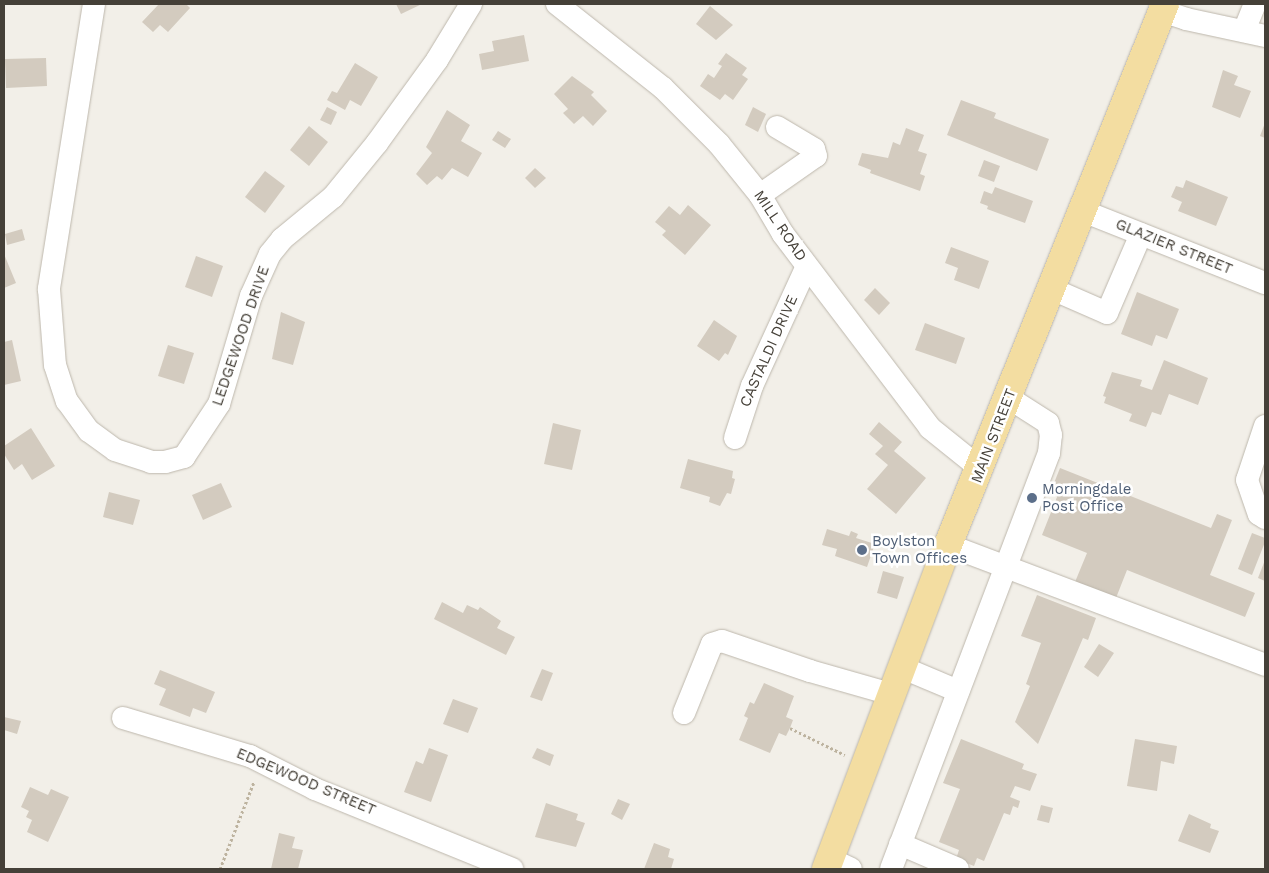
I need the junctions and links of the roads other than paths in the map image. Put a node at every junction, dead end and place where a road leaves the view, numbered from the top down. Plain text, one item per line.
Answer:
1 (94, 4) edge
2 (471, 4) edge
3 (557, 4) edge
4 (1255, 4) edge
5 (1164, 7) edge
6 (1244, 31) junction
7 (1265, 36) edge
8 (777, 127) dead end
9 (760, 195) junction
10 (1083, 211) junction
11 (1142, 234) junction
12 (807, 266) junction
13 (1265, 283) edge
14 (1052, 289) junction
15 (1008, 398) junction
16 (1265, 426) edge
17 (735, 438) dead end
18 (981, 469) junction
19 (1265, 518) edge
20 (948, 545) junction
21 (1005, 566) junction
22 (1265, 665) edge
23 (901, 667) junction
24 (958, 691) junction
25 (890, 694) junction
26 (684, 713) dead end
27 (123, 718) dead end
28 (900, 844) junction
29 (836, 866) edge
30 (512, 869) edge
31 (891, 869) edge
32 (958, 869) edge

1 - 2 street, LEDGEWOOD DRIVE
3 - 9 street, MILL ROAD
4 - 6 street
5 - 6 street
5 - 10 main road, MAIN STREET
6 - 7 street
8 - 9 street
9 - 12 street, MILL ROAD
10 - 11 street, GLAZIER STREET
10 - 14 main road, MAIN STREET
11 - 13 street, GLAZIER STREET
11 - 14 street
12 - 17 street, CASTALDI DRIVE
12 - 18 street, MILL ROAD
14 - 15 main road, MAIN STREET
15 - 18 main road, MAIN STREET
15 - 21 street
16 - 19 street
18 - 20 main road, MAIN STREET
20 - 21 street
20 - 23 main road, MAIN STREET
21 - 22 street
21 - 24 street
23 - 24 street
23 - 25 main road, MAIN STREET
24 - 28 street
25 - 26 street
25 - 29 main road, MAIN STREET
27 - 30 street, EDGEWOOD STREET
28 - 31 street
28 - 32 street

